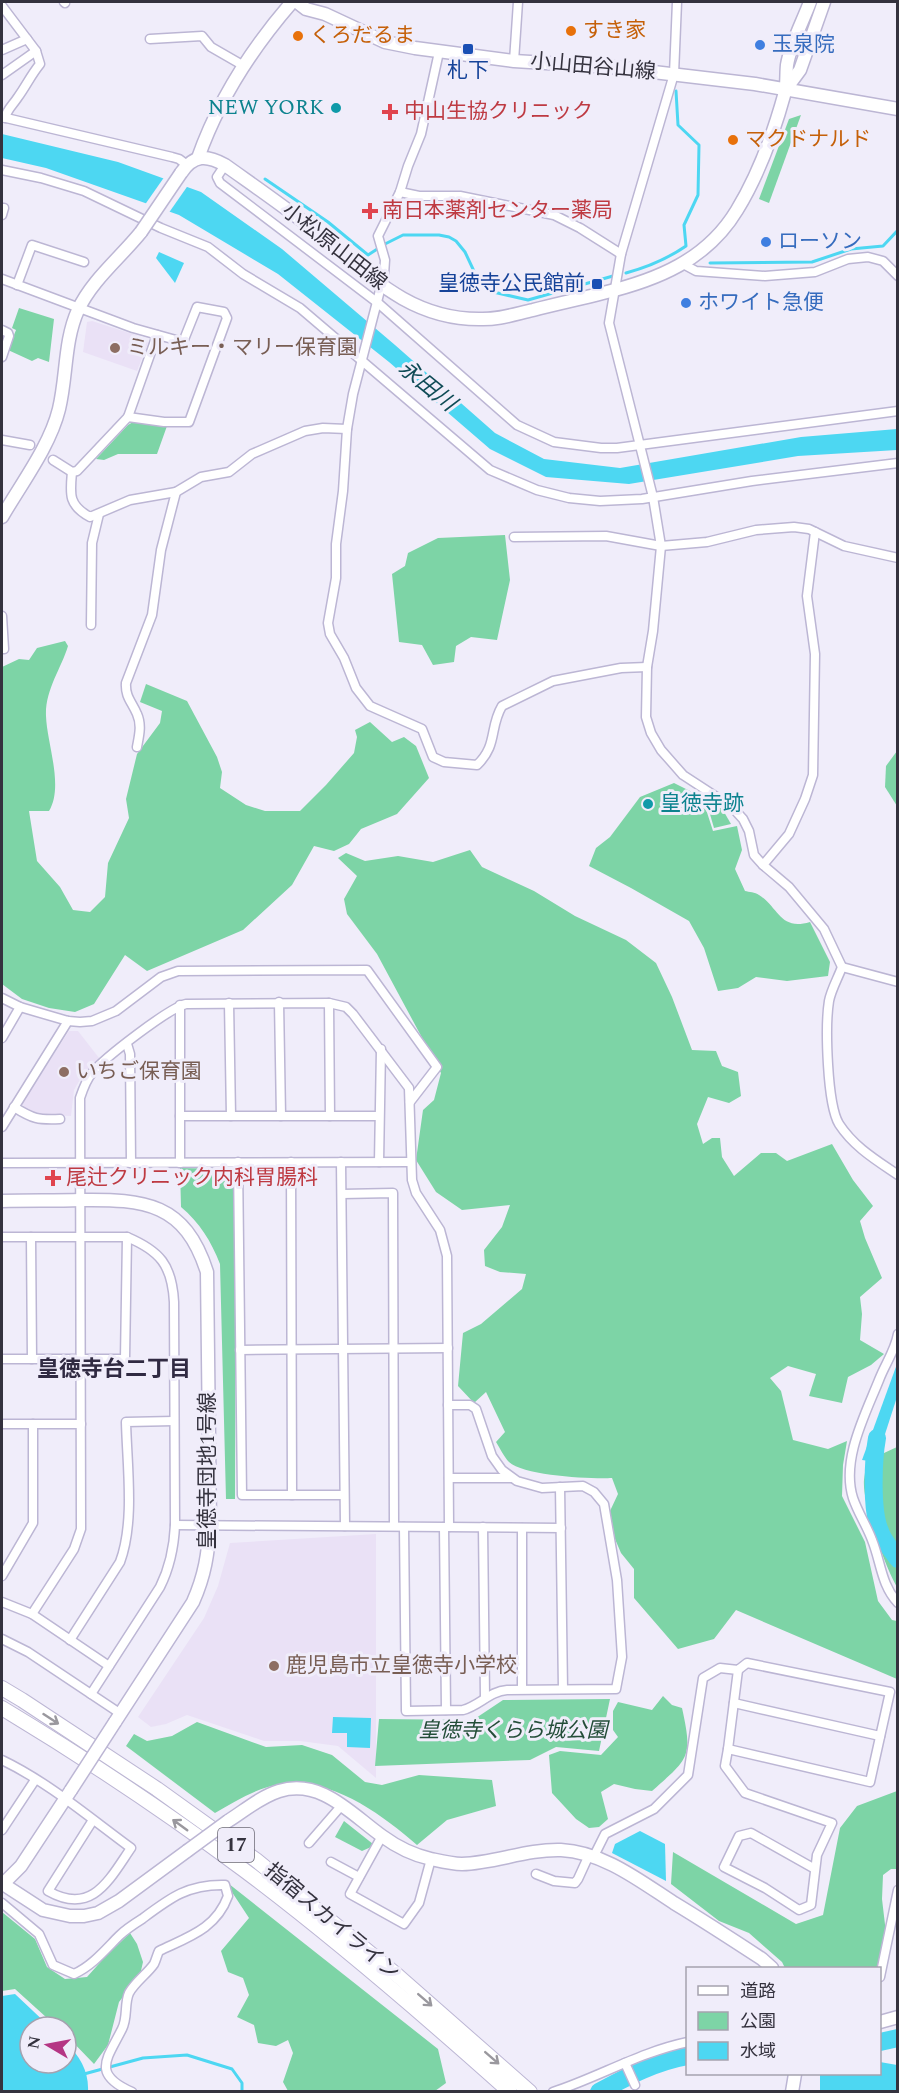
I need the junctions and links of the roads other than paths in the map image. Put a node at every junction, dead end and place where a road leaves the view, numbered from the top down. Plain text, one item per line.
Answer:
1 (292, 2) edge
2 (297, 2) edge
3 (518, 2) edge
4 (677, 2) edge
5 (810, 2) edge
6 (824, 2) edge
7 (2, 6) edge
8 (27, 39) junction
9 (150, 39) dead end
10 (2, 50) edge
11 (36, 51) junction
12 (440, 52) junction
13 (514, 61) junction
14 (244, 66) junction
15 (674, 74) junction
16 (2, 75) edge
17 (786, 90) junction
18 (897, 109) edge
19 (3, 117) edge
20 (188, 165) junction
21 (225, 165) junction
22 (2, 170) edge
23 (400, 192) junction
24 (2, 208) edge
25 (2, 215) edge
26 (621, 254) junction
27 (84, 262) dead end
28 (683, 264) junction
29 (897, 276) edge
30 (2, 279) edge
31 (17, 285) junction
32 (382, 286) junction
33 (616, 290) junction
34 (378, 306) junction
35 (79, 308) junction
36 (2, 330) edge
37 (157, 335) junction
38 (2, 357) edge
39 (362, 361) junction
40 (897, 411) edge
41 (128, 417) junction
42 (347, 429) junction
43 (2, 440) edge
44 (639, 444) junction
45 (30, 445) dead end
46 (53, 460) dead end
47 (897, 463) edge
48 (72, 472) junction
49 (176, 492) junction
50 (654, 497) junction
51 (99, 513) junction
52 (2, 517) edge
53 (815, 532) junction
54 (514, 537) dead end
55 (662, 546) junction
56 (897, 558) edge
57 (2, 616) edge
58 (91, 625) dead end
59 (2, 650) edge
60 (647, 668) junction
61 (137, 747) dead end
62 (763, 865) junction
63 (842, 967) junction
64 (897, 982) edge
65 (2, 998) edge
66 (279, 1002) junction
67 (229, 1003) junction
68 (329, 1003) junction
69 (180, 1005) junction
70 (20, 1007) junction
71 (68, 1021) junction
72 (2, 1038) edge
73 (127, 1044) junction
74 (381, 1049) junction
75 (410, 1103) junction
76 (14, 1107) junction
77 (180, 1116) junction
78 (231, 1116) junction
79 (281, 1116) junction
80 (330, 1116) junction
81 (379, 1116) junction
82 (60, 1119) dead end
83 (2, 1127) edge
84 (238, 1162) junction
85 (291, 1162) junction
86 (341, 1162) junction
87 (379, 1162) junction
88 (410, 1162) junction
89 (2, 1163) edge
90 (79, 1163) junction
91 (131, 1163) junction
92 (180, 1163) junction
93 (897, 1175) edge
94 (342, 1194) junction
95 (2, 1200) edge
96 (79, 1200) junction
97 (80, 1236) junction
98 (2, 1237) edge
99 (32, 1237) junction
100 (127, 1237) junction
101 (897, 1334) edge
102 (896, 1347) edge
103 (393, 1348) junction
104 (447, 1348) junction
105 (292, 1349) junction
106 (343, 1349) junction
107 (240, 1350) junction
108 (2, 1359) edge
109 (32, 1359) junction
110 (81, 1359) junction
111 (448, 1405) junction
112 (174, 1421) junction
113 (2, 1424) edge
114 (33, 1424) junction
115 (81, 1424) junction
116 (449, 1478) junction
117 (512, 1478) junction
118 (560, 1487) junction
119 (292, 1495) junction
120 (344, 1495) junction
121 (175, 1525) junction
122 (210, 1525) junction
123 (345, 1526) junction
124 (394, 1527) junction
125 (404, 1527) junction
126 (447, 1527) junction
127 (483, 1527) junction
128 (522, 1528) junction
129 (561, 1528) junction
130 (2, 1576) edge
131 (2, 1602) edge
132 (897, 1603) edge
133 (32, 1614) junction
134 (2, 1639) edge
135 (70, 1640) junction
136 (109, 1666) junction
137 (738, 1670) junction
138 (2, 1689) edge
139 (522, 1689) junction
140 (563, 1689) junction
141 (91, 1694) junction
142 (485, 1698) junction
143 (734, 1703) junction
144 (2, 1708) edge
145 (446, 1710) junction
146 (118, 1718) junction
147 (880, 1736) junction
148 (728, 1749) junction
149 (2, 1760) edge
150 (35, 1780) junction
151 (68, 1795) junction
152 (342, 1805) junction
153 (93, 1820) junction
154 (2, 1830) edge
155 (382, 1836) junction
156 (309, 1843) dead end
157 (592, 1856) junction
158 (431, 1859) junction
159 (332, 1862) dead end
160 (814, 1869) junction
161 (536, 1874) dead end
162 (359, 1877) junction
163 (2, 1886) edge
164 (897, 1890) edge
165 (2, 1903) edge
166 (771, 1967) edge
167 (881, 1967) edge
168 (897, 2017) edge
169 (881, 2021) edge
170 (686, 2042) edge
171 (625, 2062) junction
172 (795, 2075) edge
173 (635, 2085) dead end
174 (132, 2091) edge
175 (510, 2091) edge
176 (530, 2091) edge
177 (553, 2091) edge
178 (792, 2091) edge

1 - 14 street
2 - 12 street, 小山田谷山線
3 - 13 street
4 - 15 street
5 - 17 street
6 - 17 street
7 - 8 street
8 - 10 street
8 - 11 street
9 - 14 street
11 - 16 street
11 - 19 street
12 - 13 street, 小山田谷山線
12 - 23 street
13 - 15 street, 小山田谷山線
14 - 20 street
15 - 17 street, 小山田谷山線
15 - 26 street
17 - 18 street, 小山田谷山線
17 - 28 street, 小松原山田線
19 - 20 street
20 - 21 street, 小松原山田線
20 - 35 street, bridge
21 - 32 street, 小松原山田線
21 - 34 street
22 - 39 street
23 - 26 street
23 - 32 street
24 - 25 street
26 - 33 street
27 - 31 street
28 - 29 street
28 - 33 street, 小松原山田線
30 - 31 street
31 - 35 street
32 - 33 street, 小松原山田線
32 - 34 street
33 - 44 street
34 - 39 street
34 - 44 street
35 - 37 street
35 - 52 street
36 - 38 street
37 - 41 street
37 - 41 street
39 - 42 street
39 - 50 street
40 - 44 street
41 - 48 street
42 - 49 street
42 - 60 street
43 - 45 street
44 - 50 street
46 - 48 street
47 - 50 street
48 - 51 street
49 - 51 street
49 - 61 street
50 - 55 street
51 - 58 street
53 - 55 street
53 - 56 street
53 - 62 street
54 - 55 street
55 - 60 street
57 - 59 street
60 - 62 street
62 - 63 street
63 - 64 street
63 - 93 street
65 - 70 street
66 - 67 street
66 - 68 street
66 - 79 street
67 - 69 street
67 - 78 street
68 - 74 street
68 - 80 street
69 - 73 street
69 - 77 street
70 - 71 street
70 - 72 street
71 - 75 street
71 - 76 street
73 - 90 street
73 - 91 street
74 - 75 street
74 - 81 street
75 - 88 street
76 - 82 street
76 - 83 street
77 - 78 street
77 - 92 street
78 - 79 street
79 - 80 street
80 - 81 street
81 - 87 street
84 - 85 street
84 - 92 street
84 - 107 street
85 - 86 street
85 - 105 street
86 - 87 street
86 - 94 street
87 - 88 street
88 - 104 street
89 - 90 street
90 - 91 street
90 - 96 street
91 - 92 street
94 - 103 street
94 - 106 street
95 - 96 street, 皇徳寺団地1号線
96 - 97 street
96 - 122 street, 皇徳寺団地1号線
97 - 99 street
97 - 100 street
97 - 110 street
98 - 99 street
99 - 109 street
100 - 110 street
100 - 112 street
101 - 102 street
102 - 132 street
103 - 104 street
103 - 106 street
103 - 124 street
104 - 111 street
105 - 106 street
105 - 107 street
105 - 119 street
106 - 120 street
107 - 119 street
108 - 109 street
109 - 110 street
110 - 115 street
111 - 116 street
111 - 117 street
112 - 121 street
112 - 135 street
113 - 114 street
114 - 115 street
114 - 130 street
115 - 133 street
116 - 117 street
116 - 126 street
117 - 118 street
118 - 129 street
118 - 140 street
119 - 120 street
120 - 123 street
121 - 122 street
121 - 136 street
122 - 123 street
122 - 146 street, 皇徳寺団地1号線
123 - 124 street
124 - 125 street
125 - 126 street
125 - 145 street
126 - 127 street
126 - 145 street
127 - 128 street
127 - 142 street
128 - 129 street
128 - 139 street
129 - 140 street
131 - 133 street
133 - 135 street
134 - 141 street
135 - 136 street
136 - 141 street
137 - 143 street
137 - 147 street
137 - 157 street
138 -> 176 main road, 指宿スカイライン / 17
139 - 140 street
139 - 142 street
141 - 146 street
142 - 145 street
143 - 147 street
143 - 148 street
175 -> 144 main road, 指宿スカイライン / 17
146 - 151 street, 皇徳寺団地1号線, bridge
147 - 148 street
148 - 160 street
149 - 150 street
150 - 151 street
150 - 154 street
151 - 153 street
151 - 163 street, 皇徳寺団地1号線
152 - 155 street
152 - 156 street
152 - 163 street, bridge
153 - 153 street
155 - 158 street
155 - 162 street
157 - 158 street
157 - 161 street
157 - 166 street
158 - 162 street
159 - 162 street
160 - 160 street
164 - 167 street
165 - 174 street
168 - 169 street
170 - 171 street
171 - 173 street
171 - 177 street
172 - 178 street

